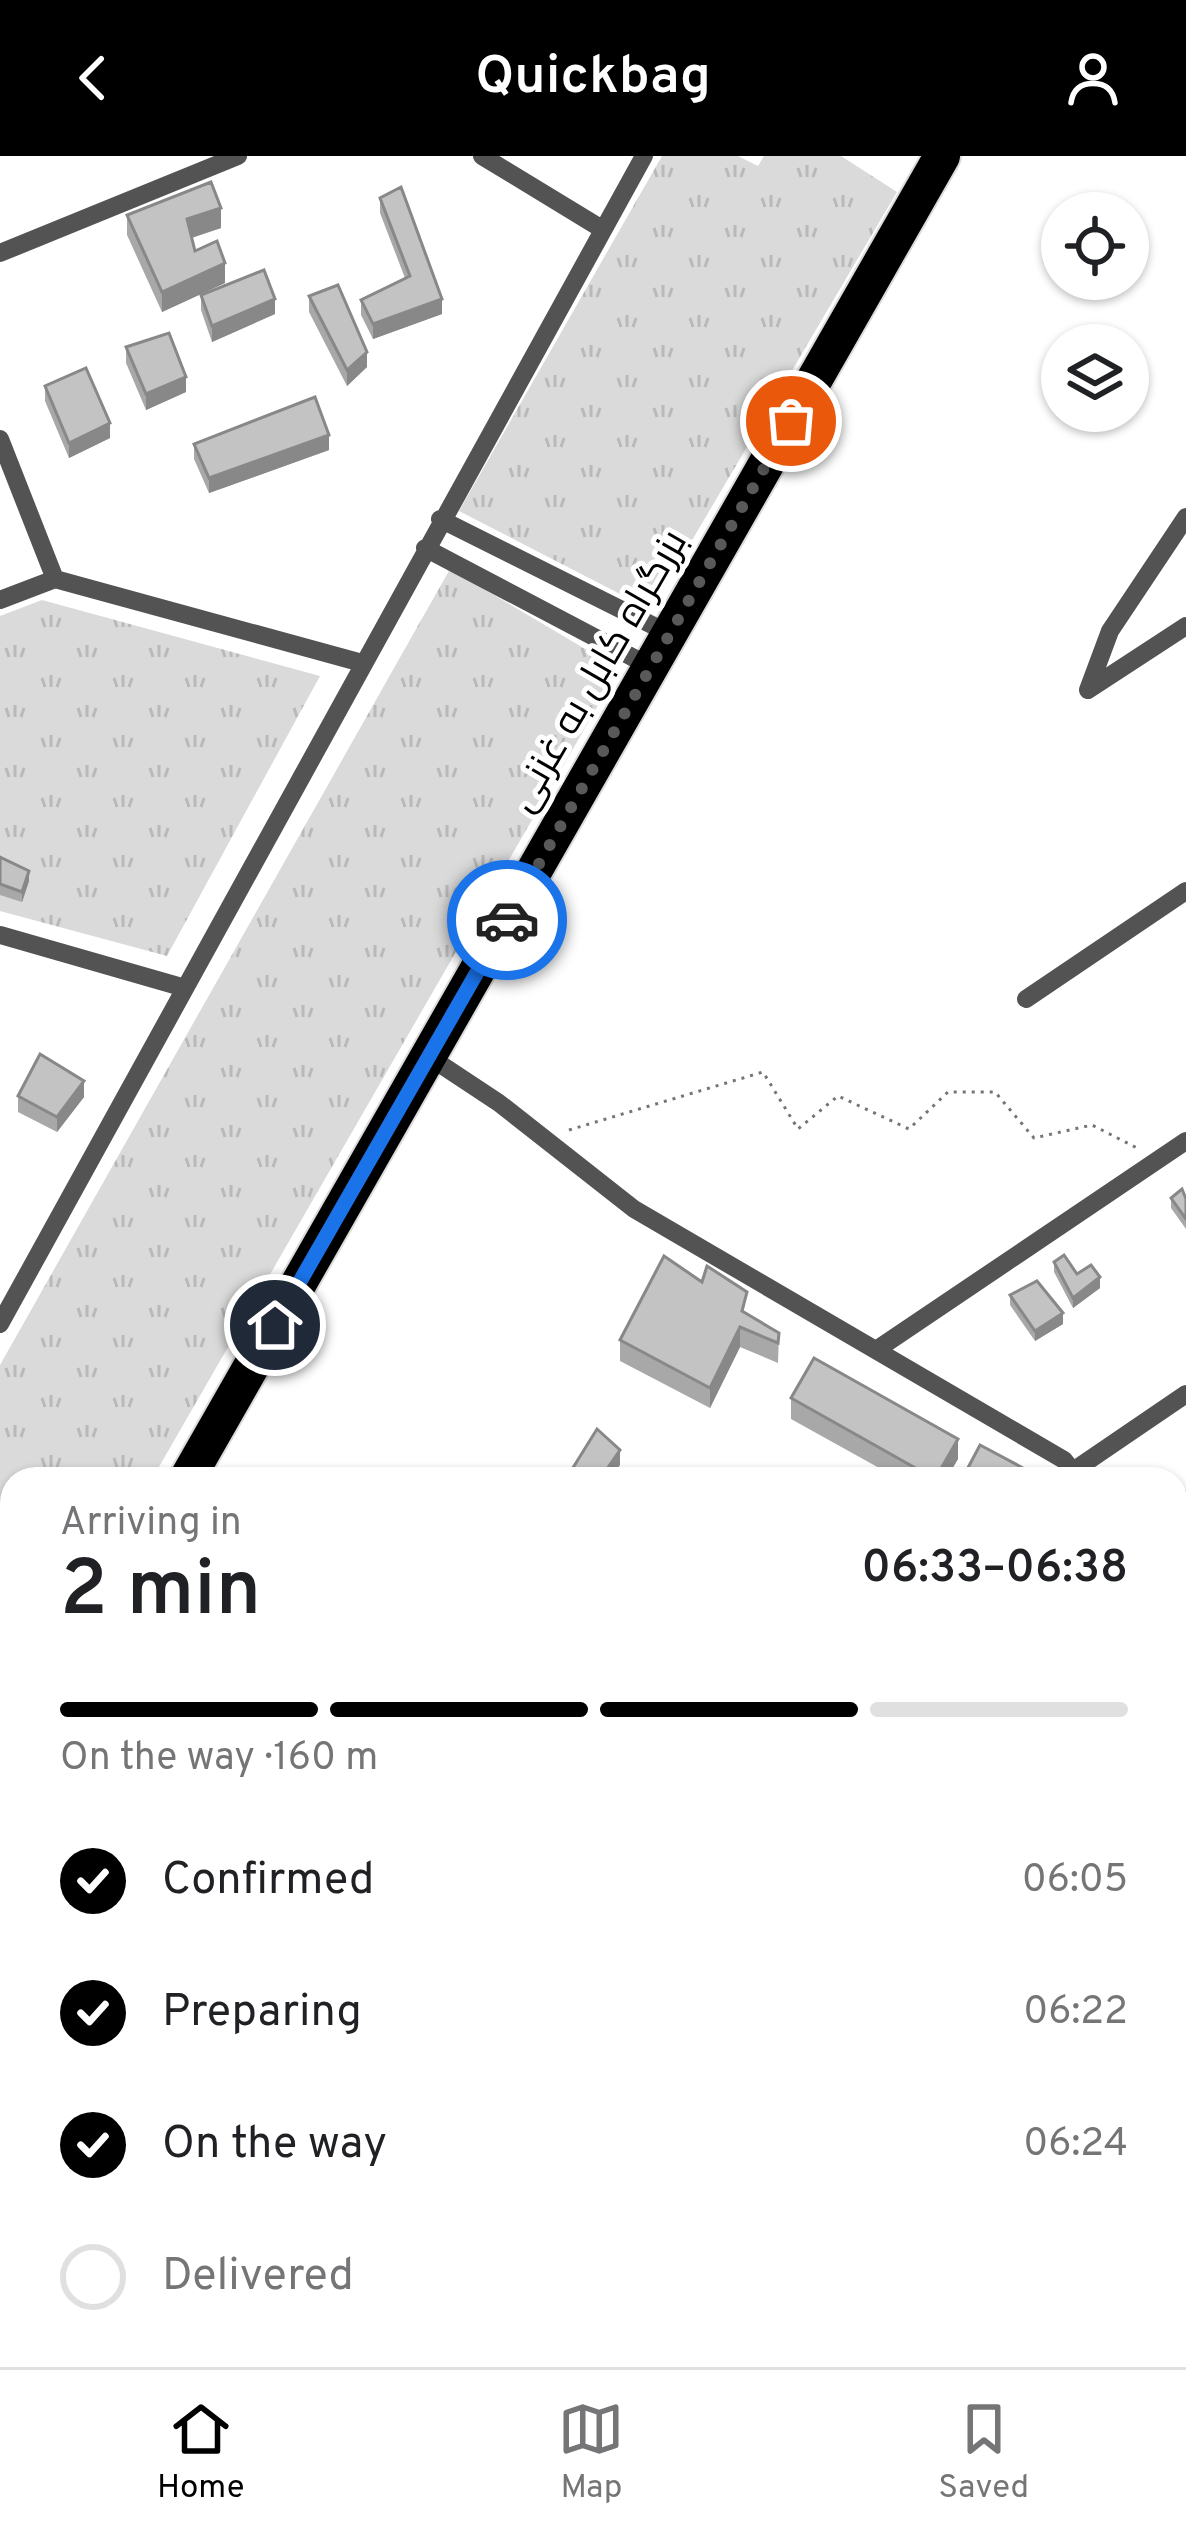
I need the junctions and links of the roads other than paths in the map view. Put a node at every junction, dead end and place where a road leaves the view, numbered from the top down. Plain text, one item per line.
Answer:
1 (238, 156) edge
2 (482, 156) edge
3 (644, 156) edge
4 (942, 156) edge
5 (602, 229) junction
6 (0, 253) edge
7 (0, 439) edge
8 (1186, 517) edge
9 (440, 519) junction
10 (424, 548) junction
11 (55, 579) junction
12 (0, 600) edge
13 (1186, 626) edge
14 (670, 634) junction
15 (362, 663) junction
16 (651, 667) junction
17 (1186, 891) edge
18 (0, 935) edge
19 (185, 988) junction
20 (1026, 999) dead end
21 (428, 1056) junction
22 (1186, 1141) edge
23 (0, 1324) edge
24 (876, 1350) junction
25 (1186, 1394) edge
26 (194, 1467) edge
27 (1070, 1467) edge
28 (1087, 1467) edge

1 - 6 street
2 - 5 street
3 - 5 street
4 - 14 highway, بزرگراه کابل به غزنی
5 - 9 street
7 - 11 street
8 - 13 street
9 - 10 street
9 - 14 street
10 - 15 street
10 - 16 street
11 - 12 street
11 - 15 street
14 - 16 highway, بزرگراه کابل به غزنی
15 - 19 street
16 - 21 highway, بزرگراه کابل به غزنی
17 - 20 street
18 - 19 street
19 - 23 street
21 - 24 street
21 - 26 highway, بزرگراه کابل به غزنی
22 - 24 street
24 - 27 street
25 - 28 street

